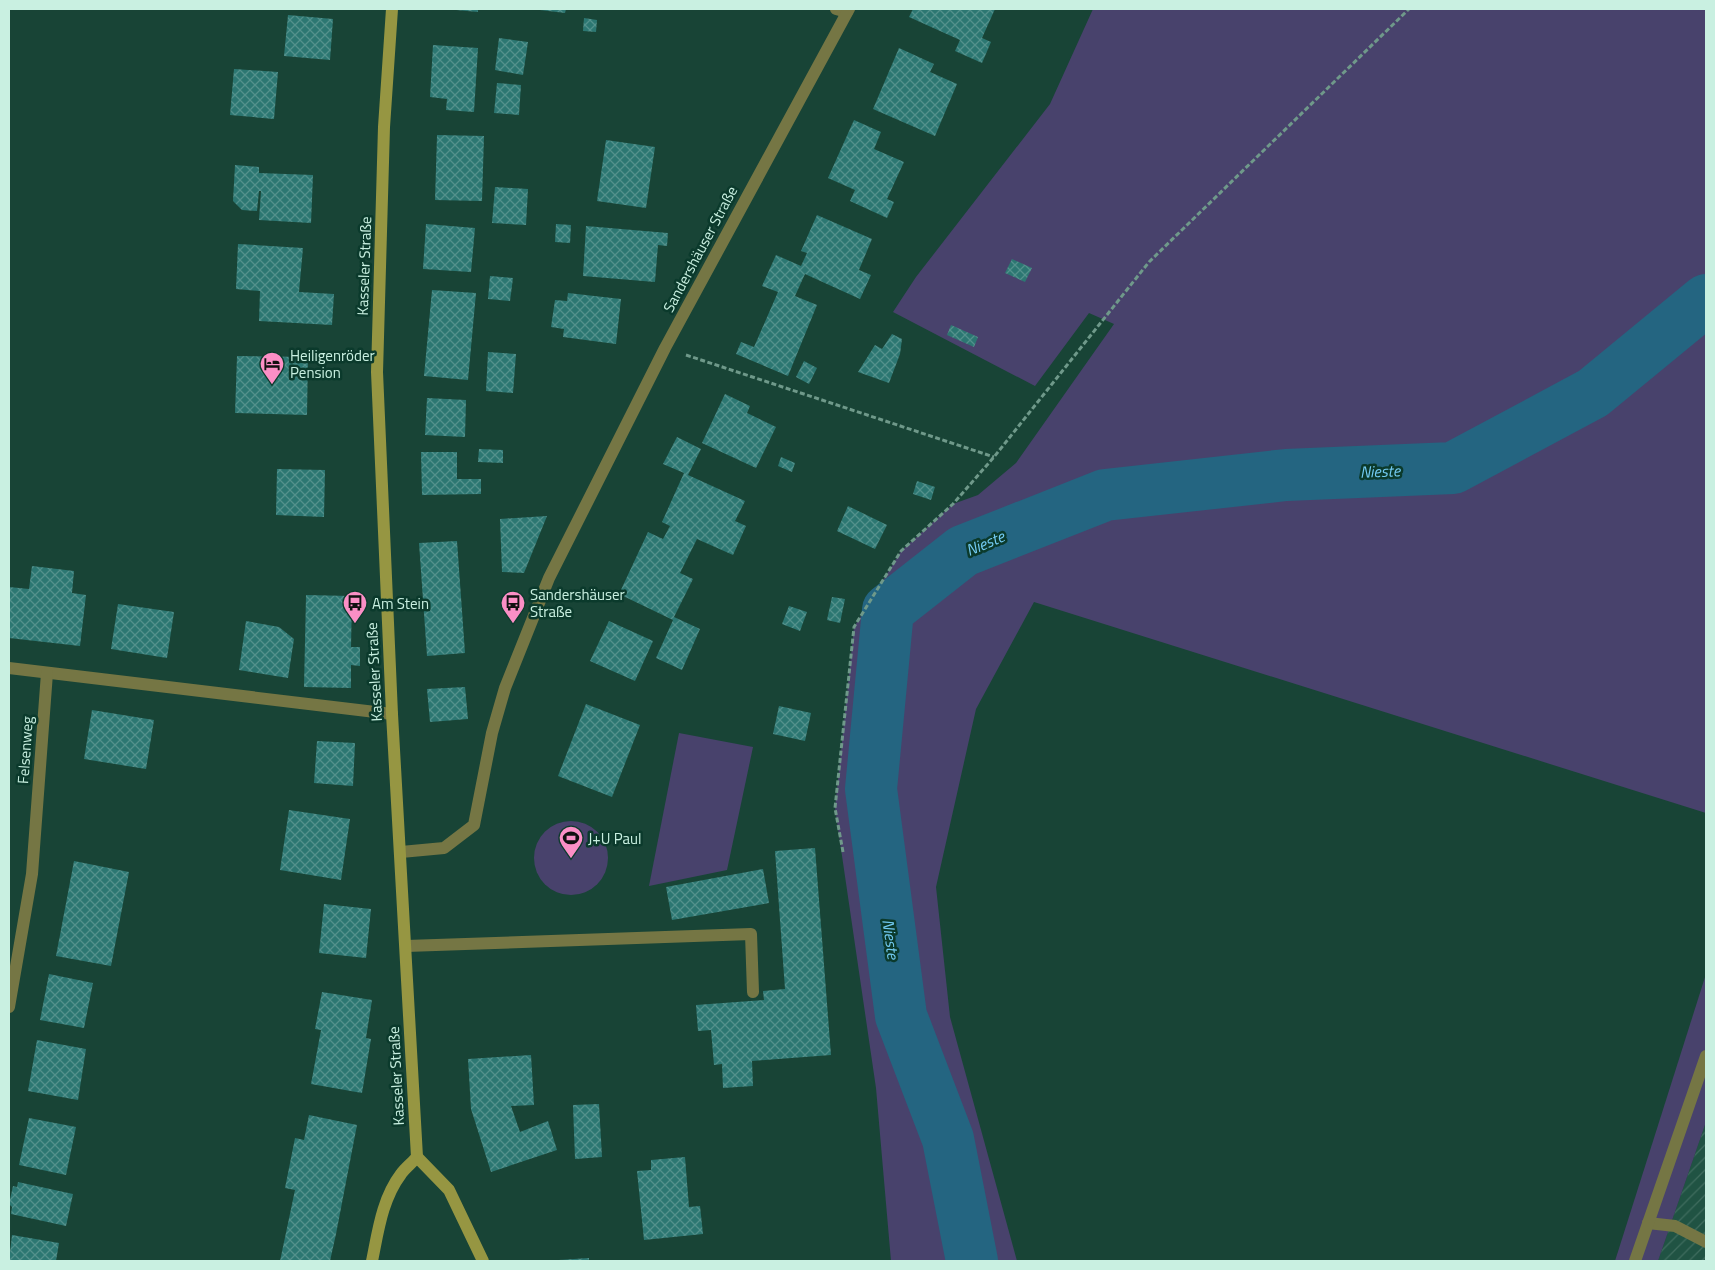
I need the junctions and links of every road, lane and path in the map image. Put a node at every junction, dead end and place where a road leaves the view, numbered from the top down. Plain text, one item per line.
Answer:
1 (392, 9) edge
2 (1409, 9) edge
3 (844, 10) edge
4 (665, 348) junction
5 (994, 457) junction
6 (9, 668) edge
7 (47, 673) junction
8 (392, 714) junction
9 (401, 852) junction
10 (843, 852) dead end
11 (406, 946) junction
12 (753, 992) dead end
13 (9, 1007) edge
14 (1706, 1056) edge
15 (417, 1157) junction
16 (1648, 1223) junction
17 (1706, 1242) edge
18 (372, 1261) edge
19 (483, 1261) edge
20 (1635, 1261) edge

1 - 8 main road, Kasseler Straße
2 - 5 path
3 - 4 street, Sandershäuser Straße
4 - 5 path
4 - 9 street, Sandershäuser Straße
5 - 10 path
6 - 7 street
7 - 8 street
7 - 13 street, Felsenweg
8 - 9 main road, Kasseler Straße
9 - 11 main road, Kasseler Straße
11 - 12 street
11 - 15 main road, Kasseler Straße
14 - 16 street
15 - 18 main road
15 - 19 main road
16 - 17 street
16 - 20 street

